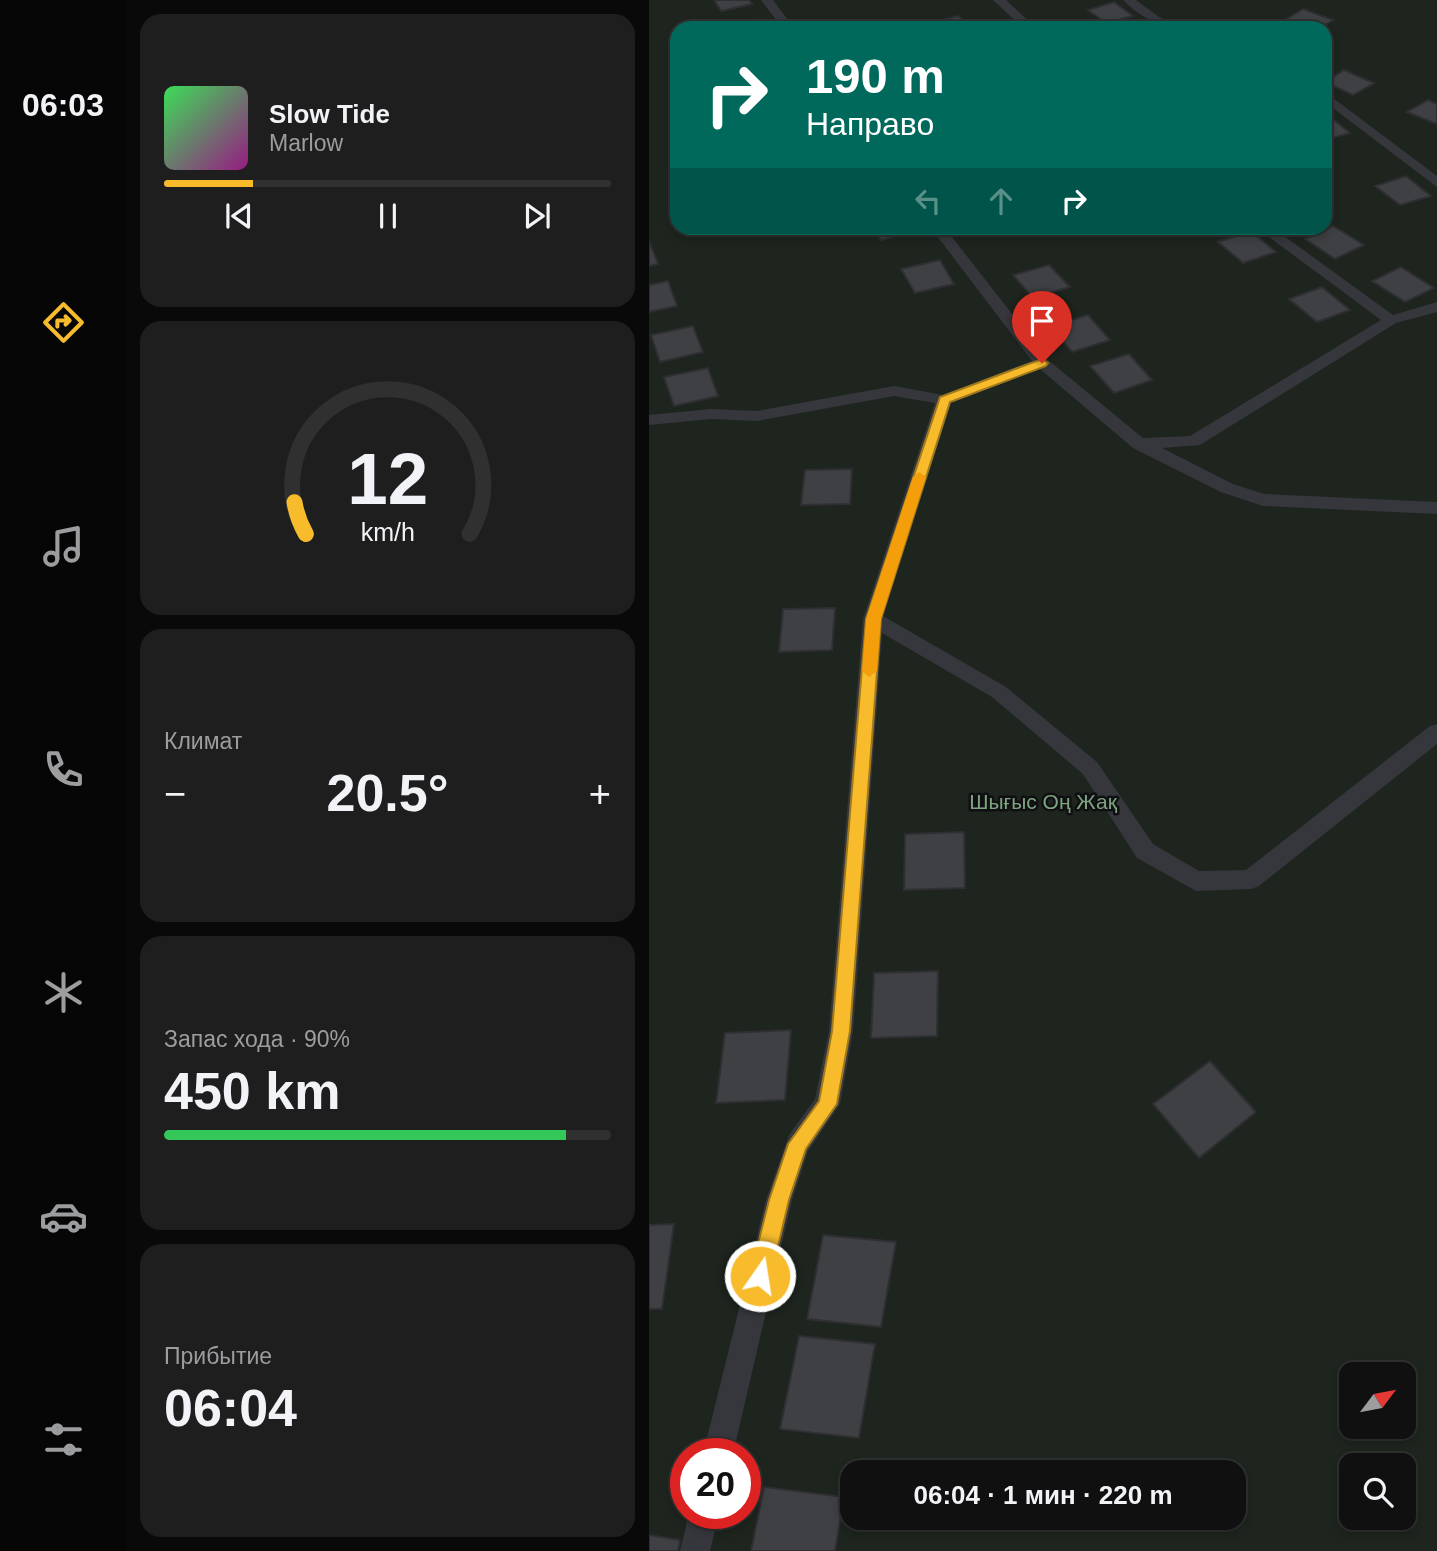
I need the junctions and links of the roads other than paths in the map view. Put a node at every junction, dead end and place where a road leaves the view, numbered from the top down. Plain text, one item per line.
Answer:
1 (767, 0) edge
2 (998, 0) edge
3 (1130, 0) edge
4 (783, 21) edge
5 (1022, 21) edge
6 (1160, 21) edge
7 (1332, 101) edge
8 (1437, 183) edge
9 (943, 235) edge
10 (1274, 235) edge
11 (1437, 307) edge
12 (1391, 320) junction
13 (1042, 363) junction
14 (944, 400) junction
15 (649, 401) edge
16 (653, 419) edge
17 (1139, 444) junction
18 (1437, 508) edge
19 (873, 619) junction
20 (1437, 732) edge
21 (722, 1438) edge
22 (700, 1529) edge
23 (695, 1551) edge

1 - 4 lane
2 - 5 lane
3 - 6 lane
7 - 8 lane
9 - 13 lane
10 - 12 lane
11 - 12 lane
12 - 17 lane
13 - 14 lane
13 - 17 lane
14 - 16 lane
14 - 19 lane
15 - 16 lane
17 - 18 lane
19 - 20 lane
19 - 21 lane
22 - 23 lane

